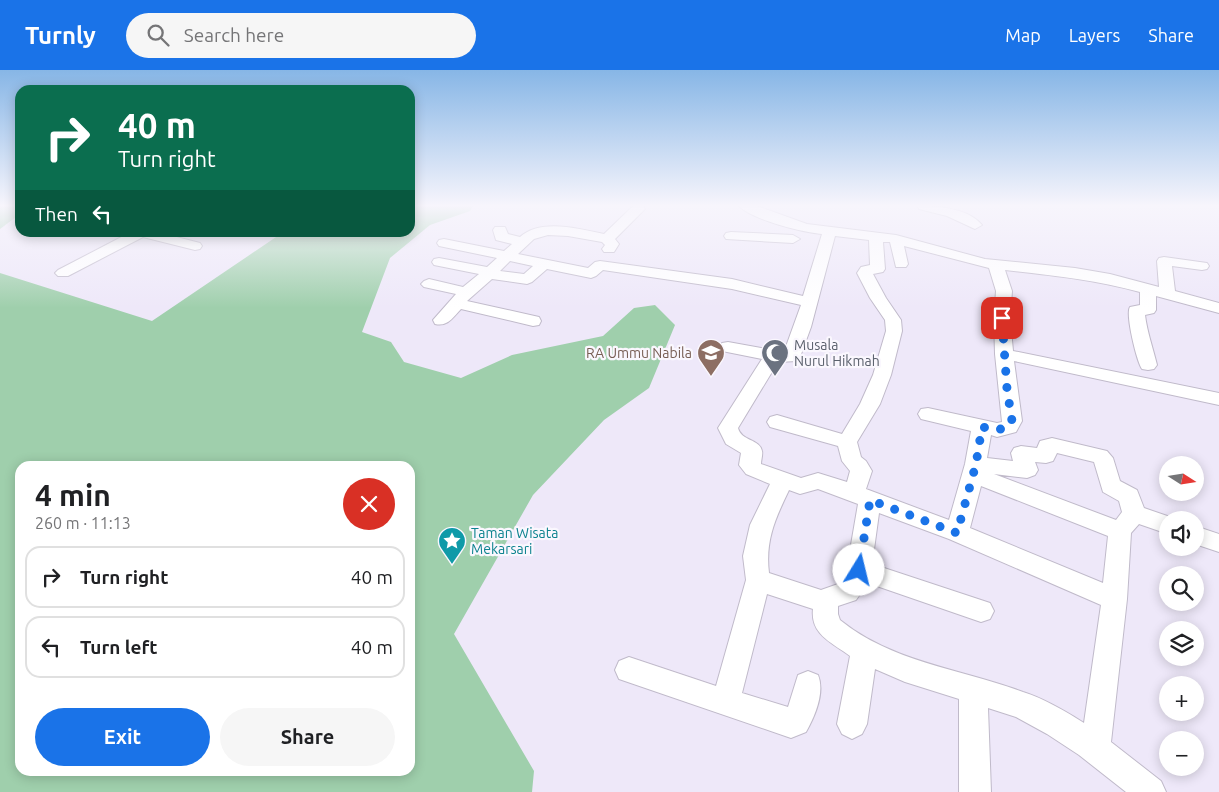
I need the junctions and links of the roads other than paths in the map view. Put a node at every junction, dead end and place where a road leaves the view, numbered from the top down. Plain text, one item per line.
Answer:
1 (607, 239) edge
2 (129, 240) edge
3 (169, 240) edge
4 (512, 240) edge
5 (525, 240) edge
6 (759, 240) edge
7 (795, 240) edge
8 (827, 240) edge
9 (876, 240) edge
10 (896, 240) joint
11 (522, 242) junction
12 (444, 243) dead end
13 (195, 246) dead end
14 (507, 256) junction
15 (439, 262) dead end
16 (544, 264) junction
17 (901, 264) dead end
18 (996, 265) junction
19 (1202, 266) dead end
20 (593, 271) junction
21 (63, 273) dead end
22 (490, 273) junction
23 (429, 284) dead end
24 (1148, 289) junction
25 (1167, 294) junction
26 (462, 297) junction
27 (808, 302) junction
28 (1219, 308) edge
29 (441, 320) dead end
30 (533, 321) dead end
31 (728, 347) dead end
32 (1004, 354) junction
33 (772, 357) junction
34 (1148, 364) dead end
35 (1219, 399) edge
36 (928, 414) dead end
37 (777, 422) dead end
38 (982, 427) junction
39 (847, 442) junction
40 (975, 469) junction
41 (1027, 470) junction
42 (783, 480) junction
43 (862, 496) junction
44 (1041, 500) junction
45 (1127, 522) junction
46 (1159, 524) edge
47 (957, 533) junction
48 (1204, 538) edge
49 (1219, 543) edge
50 (859, 570) junction
51 (758, 580) junction
52 (1114, 599) junction
53 (826, 603) junction
54 (981, 611) dead end
55 (864, 652) junction
56 (630, 670) dead end
57 (808, 684) dead end
58 (974, 690) junction
59 (726, 701) junction
60 (852, 724) dead end
61 (1096, 746) junction
62 (975, 792) edge
63 (1150, 792) edge

1 - 20 street
2 - 21 street
3 - 13 street
4 - 11 street
5 - 11 street
6 - 7 street
8 - 27 street
9 - 39 street
10 - 17 street
10 - 18 street
11 - 14 street
12 - 14 street
14 - 16 street
14 - 22 street
15 - 22 street
16 - 20 street
16 - 22 street
18 - 24 street
18 - 32 street
19 - 25 street
20 - 27 street
22 - 26 street
23 - 26 street
24 - 25 street
24 - 34 street
25 - 28 street
26 - 29 street
26 - 30 street
27 - 33 street
31 - 33 street
32 - 35 street
32 - 38 street
33 - 42 street
36 - 38 street
37 - 39 street
38 - 40 street
39 - 43 street
40 - 41 street
40 - 44 street
40 - 47 street
41 - 44 street
41 - 45 street
42 - 43 street
42 - 51 street
43 - 47 street
43 - 50 street
44 - 45 street
45 - 46 street
45 - 52 street
47 - 52 street
48 - 49 street
50 - 53 street
50 - 54 street
51 - 53 street
51 - 59 street
52 - 61 street
53 - 55 street
55 - 58 street
55 - 60 street
56 - 59 street
57 - 59 street
58 - 61 street
58 - 62 street
61 - 63 street

